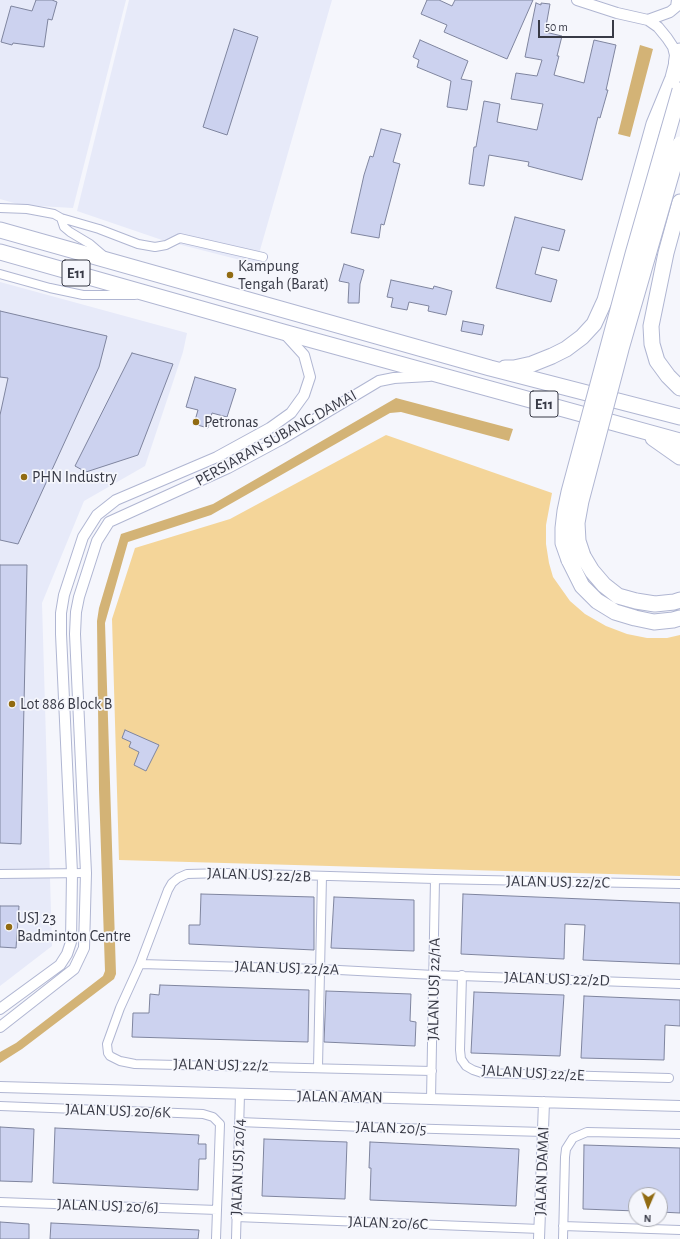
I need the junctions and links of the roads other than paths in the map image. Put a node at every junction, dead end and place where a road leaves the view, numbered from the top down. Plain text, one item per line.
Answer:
1 (577, 0) edge
2 (677, 0) edge
3 (648, 20) junction
4 (680, 51) edge
5 (676, 84) edge
6 (680, 144) edge
7 (680, 202) edge
8 (0, 208) edge
9 (61, 218) junction
10 (0, 230) edge
11 (0, 252) edge
12 (263, 257) dead end
13 (109, 260) junction
14 (0, 274) edge
15 (152, 294) junction
16 (283, 332) junction
17 (490, 368) junction
18 (447, 377) junction
19 (680, 388) edge
20 (680, 417) edge
21 (641, 430) junction
22 (680, 442) edge
23 (680, 457) edge
24 (576, 558) junction
25 (680, 600) edge
26 (680, 618) edge
27 (72, 873) junction
28 (86, 873) junction
29 (0, 874) edge
30 (322, 876) junction
31 (436, 879) junction
32 (680, 884) edge
33 (140, 964) junction
34 (320, 969) junction
35 (434, 975) junction
36 (462, 975) junction
37 (680, 984) edge
38 (0, 1009) edge
39 (0, 1027) edge
40 (318, 1067) junction
41 (432, 1071) junction
42 (669, 1078) dead end
43 (0, 1087) edge
44 (240, 1094) junction
45 (431, 1099) junction
46 (544, 1102) junction
47 (0, 1106) edge
48 (680, 1106) edge
49 (239, 1122) junction
50 (544, 1132) junction
51 (680, 1134) edge
52 (0, 1202) edge
53 (217, 1210) junction
54 (236, 1217) junction
55 (563, 1226) junction
56 (680, 1230) edge
57 (540, 1234) edge
58 (216, 1239) edge
59 (236, 1239) edge
60 (563, 1239) edge

1 - 3 street
2 - 3 street
3 - 5 street
4 - 5 highway
5 - 17 highway
5 - 24 highway, bridge
6 - 24 highway, bridge
7 - 19 highway
8 - 9 street
9 - 12 street
9 - 13 street
10 - 13 highway, E11
11 - 15 highway, E11
13 - 17 highway, E11
14 - 15 street
15 - 16 highway, E11
16 - 18 highway, E11
16 - 27 street, PERSIARAN SUBANG DAMAI
17 - 20 highway, E11
18 - 21 highway, E11
18 - 28 street, PERSIARAN SUBANG DAMAI
21 - 22 highway, E11
21 - 23 highway
24 - 25 highway
24 - 26 highway
27 - 28 street
27 - 29 street
27 - 38 street, PERSIARAN SUBANG DAMAI
28 - 39 street, PERSIARAN SUBANG DAMAI
30 - 31 street, JALAN USJ 22/2B
30 - 33 street, JALAN USJ 22/2B
30 - 34 street
31 - 32 street, JALAN USJ 22/2C
31 - 35 street, JALAN USJ 22/1A
33 - 34 street, JALAN USJ 22/2A
33 - 40 street, JALAN USJ 22/2
34 - 35 street, JALAN USJ 22/2A
34 - 40 street
35 - 36 street, JALAN USJ 22/2D
35 - 41 street, JALAN USJ 22/1A
36 - 37 street, JALAN USJ 22/2D
36 - 42 street, JALAN USJ 22/2E
40 - 41 street, JALAN USJ 22/2
41 - 45 street, JALAN USJ 22/1A
43 - 44 street, JALAN AMAN
44 - 45 street, JALAN AMAN
44 - 49 street, JALAN USJ 20/4
45 - 46 street, JALAN AMAN
46 - 48 street, JALAN AMAN
46 - 50 street, JALAN DAMAI
47 - 53 street, JALAN USJ 20/6K
49 - 50 street, JALAN 20/5
49 - 54 street, JALAN USJ 20/4
50 - 57 street, JALAN DAMAI
51 - 55 street
52 - 53 street, JALAN USJ 20/6J
53 - 58 street
54 - 57 street, JALAN 20/6C
54 - 59 street, JALAN USJ 20/4
55 - 56 street
55 - 60 street

